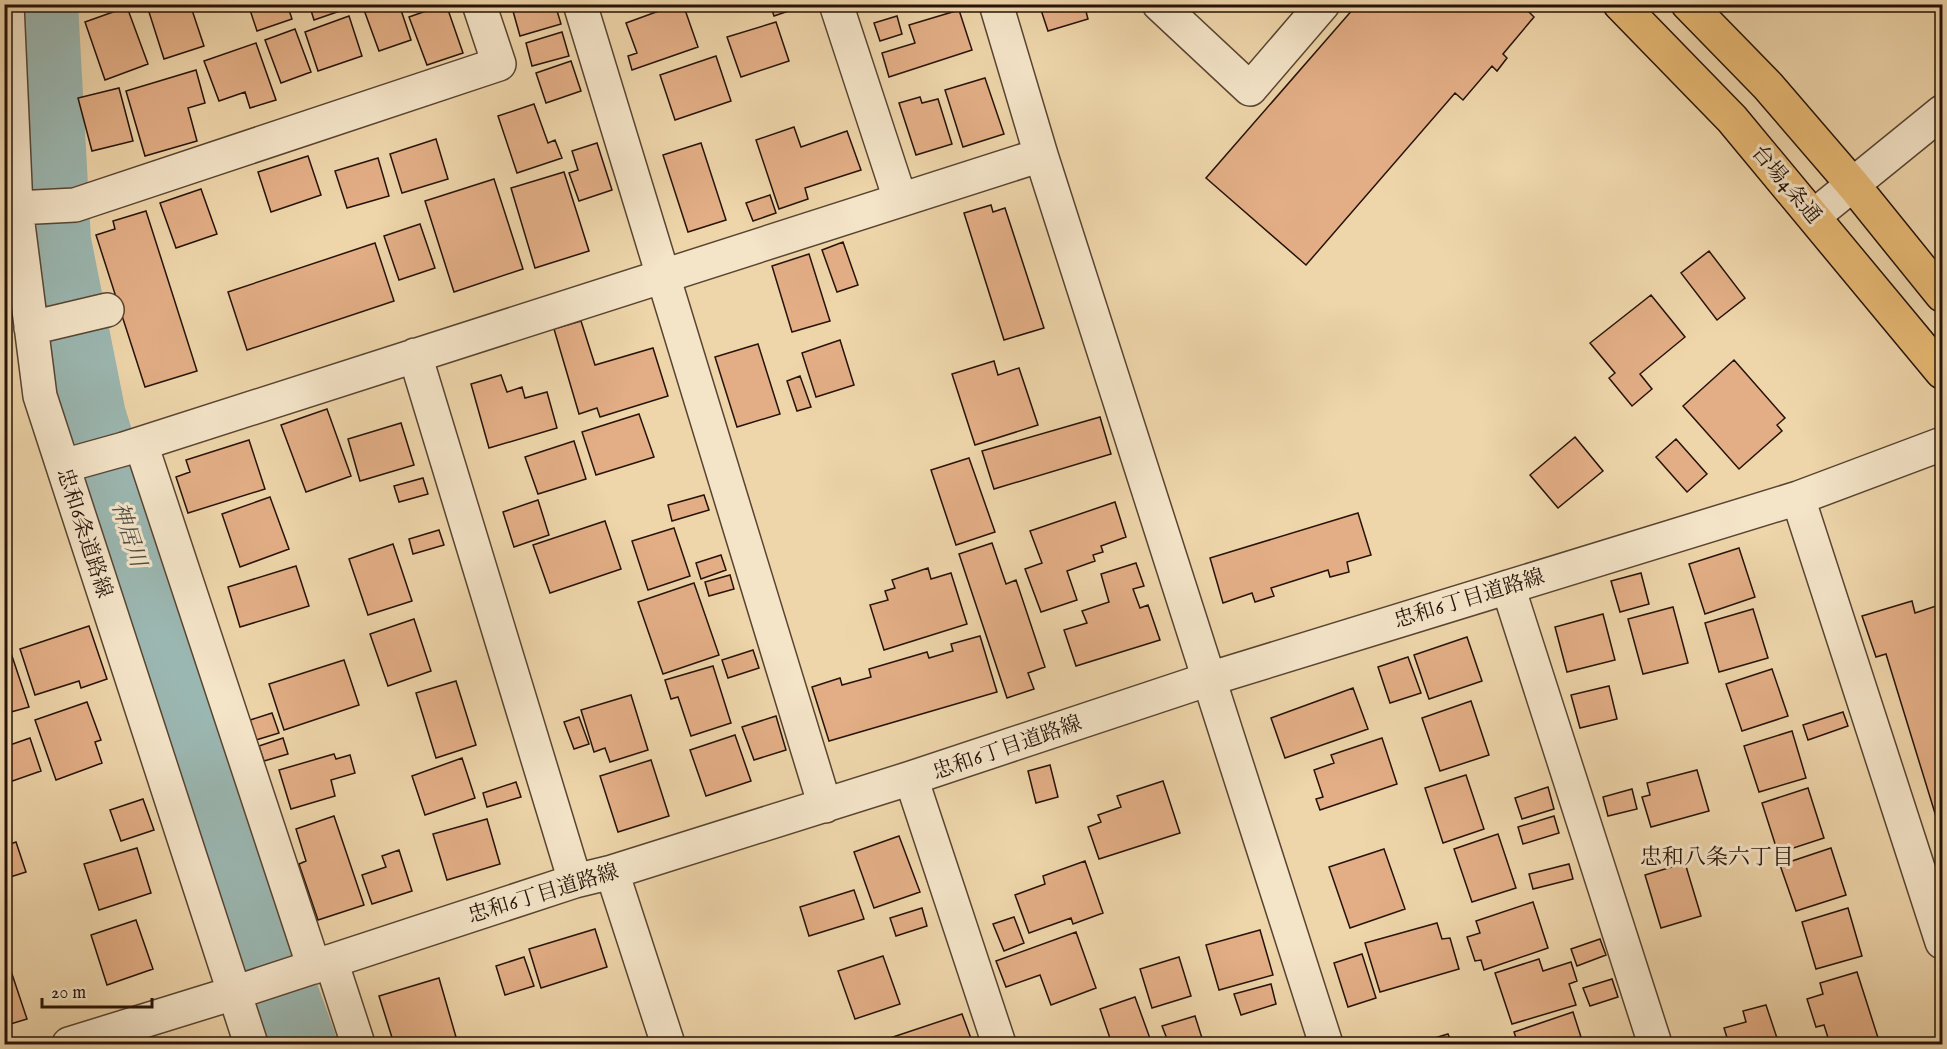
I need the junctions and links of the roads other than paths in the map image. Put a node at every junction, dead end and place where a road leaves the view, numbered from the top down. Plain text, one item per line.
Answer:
1 (7, 4) edge
2 (479, 4) edge
3 (580, 4) edge
4 (836, 4) edge
5 (996, 4) edge
6 (1159, 4) edge
7 (1323, 4) edge
8 (1620, 4) edge
9 (1688, 4) edge
10 (1942, 111) edge
11 (9, 138) edge
12 (1041, 154) junction
13 (1854, 186) junction
14 (900, 199) junction
15 (26, 208) junction
16 (1815, 216) junction
17 (662, 276) junction
18 (1942, 295) edge
19 (100, 312) dead end
20 (42, 326) junction
21 (415, 355) junction
22 (1942, 372) edge
23 (1942, 444) edge
24 (133, 446) junction
25 (76, 463) junction
26 (1798, 498) junction
27 (1508, 586) junction
28 (1209, 679) junction
29 (911, 778) junction
30 (825, 806) junction
31 (612, 872) junction
32 (575, 881) junction
33 (1942, 942) edge
34 (316, 966) junction
35 (234, 993) junction
36 (69, 1044) edge
37 (251, 1044) edge
38 (358, 1044) edge
39 (668, 1044) edge
40 (999, 1044) edge
41 (1326, 1044) edge
42 (1655, 1044) edge

1 - 11 street, 忠和6条道路線
2 - 15 street
3 - 17 street
4 - 14 street
5 - 12 street
6 - 7 street
8 - 16 highway, 台場4条通
9 - 13 highway
10 - 13 street
11 - 15 street, 忠和6条道路線
12 - 14 street
12 - 28 street
13 - 16 street
13 - 18 highway
14 - 17 street
15 - 20 street, 忠和6条道路線
16 - 22 highway, 台場4条通
17 - 21 street
17 - 30 street
19 - 20 street
20 - 25 street, 忠和6条道路線
21 - 24 street
21 - 32 street
23 - 26 street, 忠和6丁目道路線
24 - 25 street
24 - 34 street
25 - 35 street, 忠和6条道路線
26 - 27 street, 忠和6丁目道路線
26 - 33 street
27 - 28 street, 忠和6丁目道路線
27 - 42 street
28 - 29 street, 忠和6丁目道路線
28 - 41 street
29 - 30 street, 忠和6丁目道路線
29 - 40 street
30 - 31 street, 忠和6丁目道路線
31 - 32 street, 忠和6丁目道路線
31 - 39 street
32 - 34 street, 忠和6丁目道路線
34 - 35 street, 忠和6丁目道路線
34 - 38 street
35 - 36 street, 忠和6丁目道路線
35 - 37 street, 忠和6条道路線

